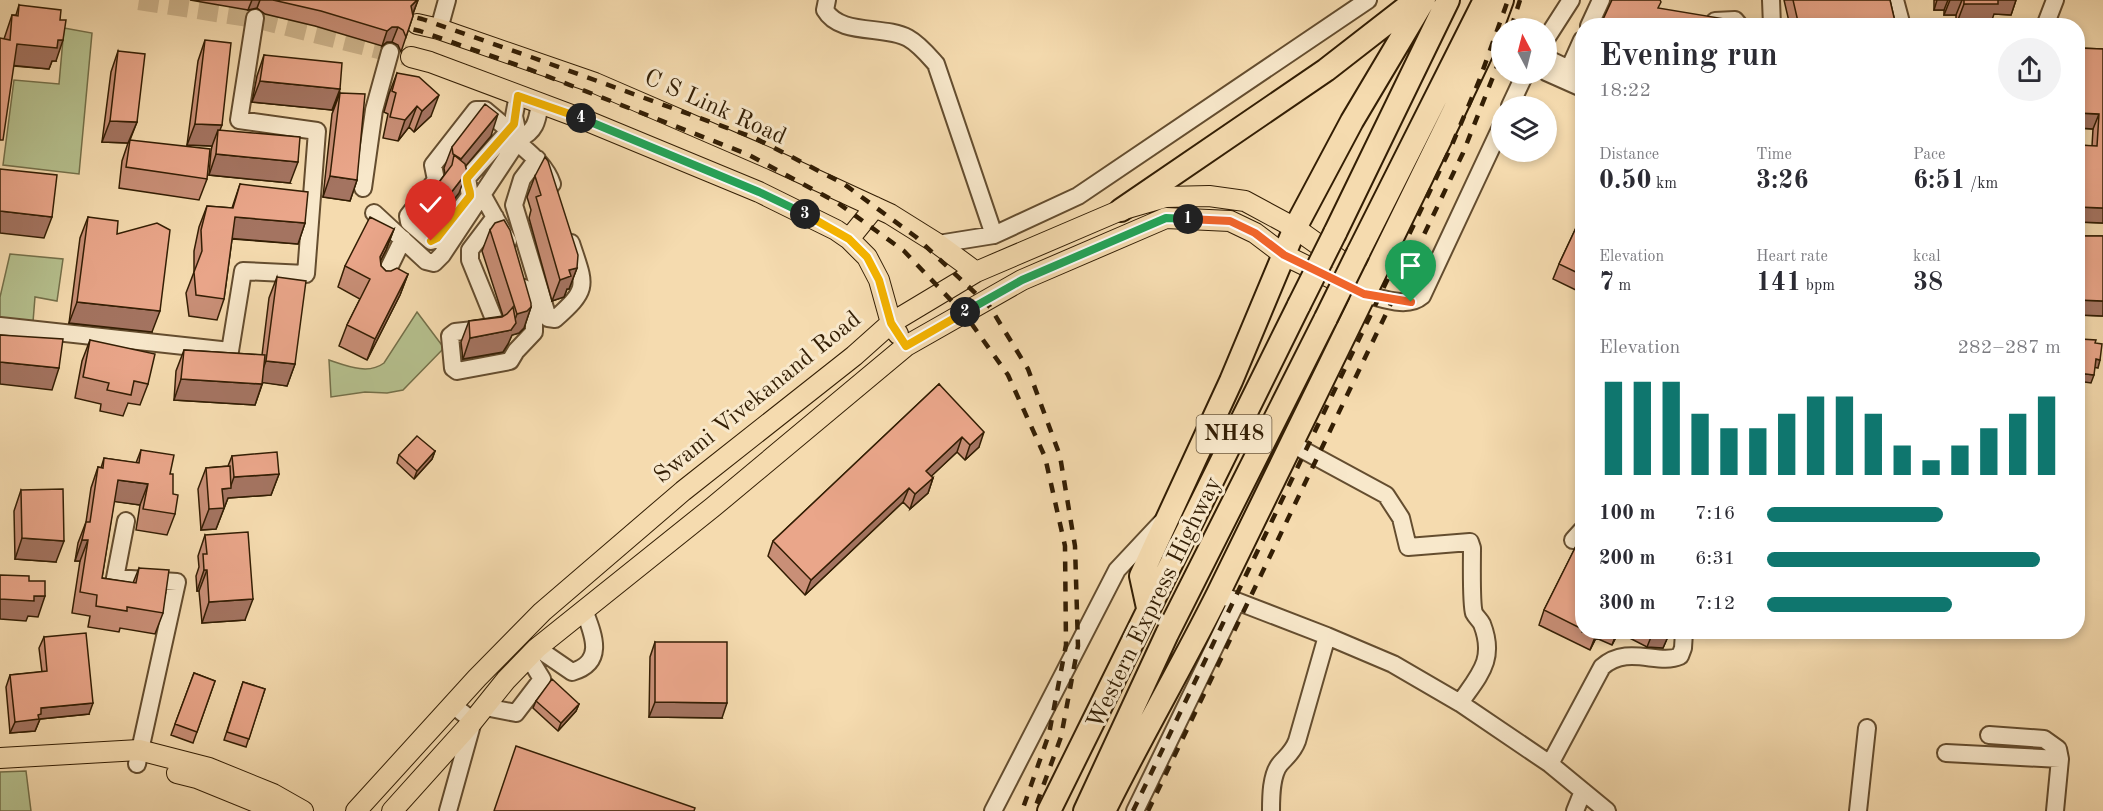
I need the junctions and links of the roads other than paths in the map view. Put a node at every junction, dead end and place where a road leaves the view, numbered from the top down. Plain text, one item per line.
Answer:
1 (447, 0) edge
2 (827, 0) edge
3 (1368, 0) edge
4 (1416, 0) edge
5 (1424, 0) edge
6 (1448, 0) edge
7 (1485, 0) edge
8 (1502, 0) edge
9 (1571, 0) edge
10 (1601, 0) edge
11 (1771, 0) edge
12 (1895, 0) edge
13 (2055, 0) edge
14 (255, 18) dead end
15 (1499, 18) edge
16 (1593, 18) edge
17 (1772, 18) edge
18 (1900, 18) edge
19 (2048, 18) edge
20 (1557, 22) edge
21 (417, 24) dead end
22 (439, 29) junction
23 (1491, 51) edge
24 (390, 52) dead end
25 (411, 57) tunnel mouth
26 (1557, 63) edge
27 (1575, 71) edge
28 (1557, 77) edge
29 (1575, 85) edge
30 (518, 96) junction
31 (540, 104) junction
32 (515, 134) junction
33 (1491, 149) edge
34 (537, 159) junction
35 (363, 188) dead end
36 (482, 194) junction
37 (557, 199) edge
38 (875, 207) junction
39 (1121, 210) junction
40 (374, 213) dead end
41 (495, 217) junction
42 (1295, 228) junction
43 (567, 232) edge
44 (994, 235) junction
45 (849, 239) junction
46 (403, 240) junction
47 (938, 244) junction
48 (1284, 255) junction
49 (976, 273) junction
50 (382, 282) edge
51 (1368, 288) junction
52 (891, 323) junction
53 (0, 326) edge
54 (906, 346) junction
55 (1292, 444) junction
56 (1168, 515) junction
57 (126, 521) dead end
58 (1227, 599) junction
59 (1181, 607) junction
60 (1148, 608) junction
61 (584, 610) junction
62 (1327, 636) junction
63 (1684, 639) edge
64 (532, 652) junction
65 (1460, 704) junction
66 (454, 706) junction
67 (479, 714) junction
68 (1867, 728) dead end
69 (1989, 735) dead end
70 (1946, 753) dead end
71 (138, 757) junction
72 (0, 758) edge
73 (2060, 759) junction
74 (1550, 764) junction
75 (0, 771) edge
76 (1583, 791) junction
77 (278, 811) edge
78 (303, 811) edge
79 (356, 811) edge
80 (392, 811) edge
81 (448, 811) edge
82 (993, 811) edge
83 (1049, 811) edge
84 (1085, 811) edge
85 (1104, 811) edge
86 (1135, 811) edge
87 (1271, 811) edge
88 (1575, 811) edge
89 (1607, 811) edge
90 (1858, 811) edge
91 (2055, 811) edge

1 - 22 street
2 - 44 street
3 - 44 street
4 - 39 highway
5 - 42 highway
6 - 60 highway, Western Express Highway / NH48, bridge
7 - 59 highway, Western Express Highway / NH48, bridge
8 - 15 highway
9 - 20 street
10 - 16 street
11 - 17 street
12 - 18 street
13 - 19 street
14 - 53 street
21 - 22 main road, C S Link Road
22 - 38 main road, C S Link Road
23 - 51 highway
24 - 35 street
25 - 30 main road
26 - 27 street
28 - 29 street
30 - 31 main road
30 - 32 street
31 - 32 street
31 - 45 main road
32 - 32 street
32 - 34 street
32 - 36 street
33 - 51 street
34 - 37 street
34 - 43 street
36 - 41 street
36 - 46 street
38 - 45 main road
38 - 47 main road, C S Link Road
39 - 42 main road, Swami Vivekanand Road
39 - 49 main road, Swami Vivekanand Road
40 - 46 street
41 - 41 street
42 - 48 highway
42 - 51 main road, Swami Vivekanand Road
44 - 47 street
45 - 52 main road
46 - 50 street
47 - 49 main road, C S Link Road
48 - 51 main road
48 - 54 main road
48 - 56 highway
49 - 52 main road, Swami Vivekanand Road
51 - 55 highway
52 - 54 main road
52 - 66 main road, Swami Vivekanand Road
54 - 61 main road
55 - 58 highway
55 - 65 street
56 - 60 highway
56 - 82 street
57 - 71 street
58 - 59 highway
58 - 62 street
58 - 85 highway
58 - 86 street
59 - 84 highway, Western Express Highway / NH48
60 - 83 highway, Western Express Highway / NH48
61 - 64 main road
61 - 64 street
62 - 65 street
62 - 87 street
63 - 74 street
64 - 67 main road
64 - 67 street
65 - 74 street
66 - 67 street
66 - 79 main road, Swami Vivekanand Road
67 - 80 main road
67 - 81 street
68 - 90 street
69 - 73 street
70 - 73 street
71 - 72 main road
71 - 75 main road
71 - 77 main road
71 - 78 main road
73 - 91 street
74 - 76 street
76 - 88 street
76 - 89 street

